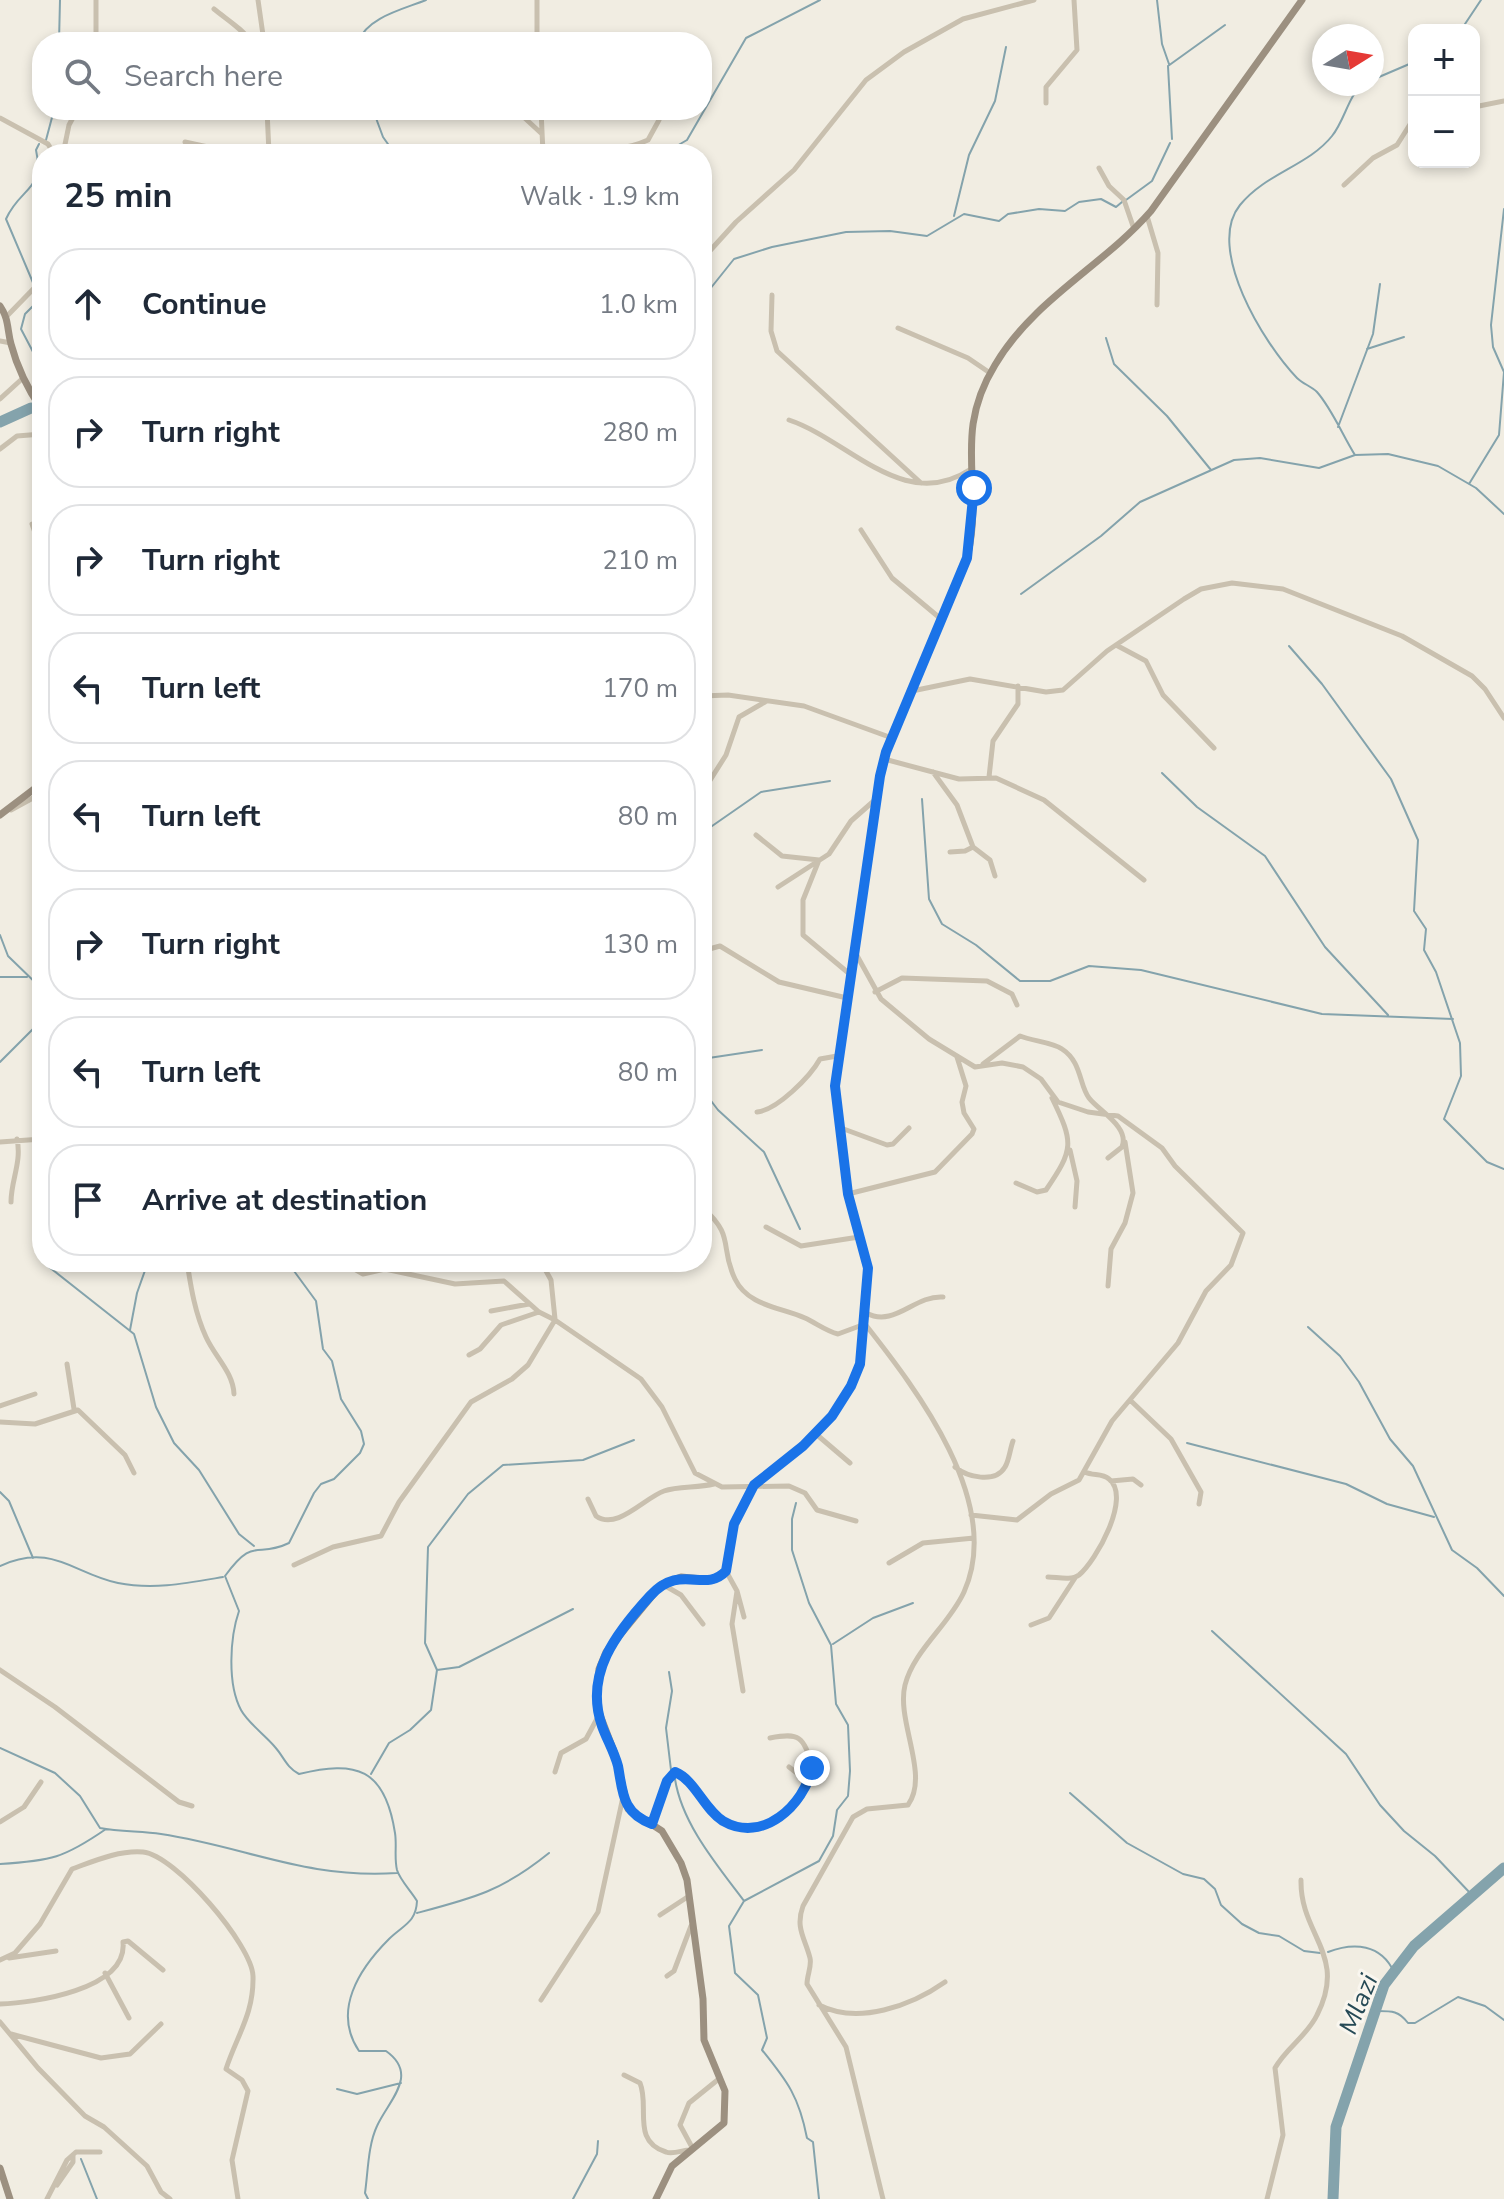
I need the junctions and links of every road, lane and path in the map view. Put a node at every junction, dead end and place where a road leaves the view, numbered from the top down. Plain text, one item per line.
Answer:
1 (96, 0) edge
2 (258, 0) edge
3 (537, 0) edge
4 (1034, 0) edge
5 (1074, 0) edge
6 (1302, 0) edge
7 (214, 9) dead end
8 (96, 32) edge
9 (243, 32) edge
10 (263, 32) edge
11 (537, 32) edge
12 (1504, 101) edge
13 (1046, 103) dead end
14 (1480, 106) edge
15 (0, 118) edge
16 (72, 120) edge
17 (267, 120) edge
18 (527, 120) edge
19 (541, 120) edge
20 (659, 120) dead end
21 (1408, 128) edge
22 (542, 134) junction
23 (185, 142) dead end
24 (48, 144) edge
25 (65, 144) edge
26 (194, 144) edge
27 (269, 144) edge
28 (543, 144) edge
29 (638, 144) edge
30 (1099, 168) dead end
31 (1344, 185) dead end
32 (1147, 215) junction
33 (1134, 230) junction
34 (712, 248) edge
35 (32, 290) edge
36 (772, 295) dead end
37 (1157, 305) dead end
38 (0, 306) edge
39 (7, 316) junction
40 (898, 328) dead end
41 (0, 341) edge
42 (11, 343) junction
43 (990, 373) junction
44 (24, 377) junction
45 (32, 392) edge
46 (0, 399) edge
47 (789, 420) dead end
48 (32, 435) edge
49 (0, 449) edge
50 (972, 468) junction
51 (921, 483) junction
52 (861, 530) dead end
53 (941, 619) junction
54 (1116, 645) junction
55 (1018, 686) junction
56 (912, 691) junction
57 (712, 696) edge
58 (766, 701) junction
59 (1504, 718) edge
60 (892, 738) junction
61 (1214, 748) dead end
62 (884, 759) junction
63 (932, 771) junction
64 (712, 777) edge
65 (989, 777) junction
66 (32, 791) edge
67 (32, 798) edge
68 (877, 798) junction
69 (8, 811) junction
70 (0, 815) edge
71 (756, 835) dead end
72 (973, 847) junction
73 (950, 852) dead end
74 (819, 860) junction
75 (995, 876) dead end
76 (1144, 880) dead end
77 (778, 887) dead end
78 (712, 948) edge
79 (855, 951) junction
80 (852, 976) junction
81 (875, 992) junction
82 (847, 998) junction
83 (1017, 1005) dead end
84 (837, 1056) junction
85 (957, 1057) junction
86 (980, 1067) junction
87 (1052, 1097) junction
88 (757, 1112) dead end
89 (1107, 1114) junction
90 (838, 1125) junction
91 (909, 1128) dead end
92 (17, 1139) junction
93 (32, 1139) edge
94 (1125, 1141) junction
95 (0, 1142) edge
96 (1070, 1149) junction
97 (1108, 1158) dead end
98 (1016, 1183) dead end
99 (848, 1194) junction
100 (11, 1202) dead end
101 (1075, 1207) dead end
102 (712, 1217) edge
103 (766, 1227) dead end
104 (861, 1236) junction
105 (189, 1272) edge
106 (399, 1272) edge
107 (547, 1272) edge
108 (1108, 1286) dead end
109 (943, 1297) dead end
110 (530, 1303) junction
111 (491, 1311) dead end
112 (539, 1312) junction
113 (866, 1313) junction
114 (555, 1320) junction
115 (865, 1324) junction
116 (469, 1355) dead end
117 (67, 1364) dead end
118 (35, 1394) dead end
119 (234, 1394) dead end
120 (1130, 1400) junction
121 (0, 1406) edge
122 (74, 1409) junction
123 (0, 1422) edge
124 (816, 1434) junction
125 (1013, 1441) dead end
126 (850, 1463) dead end
127 (955, 1467) junction
128 (1085, 1472) junction
129 (134, 1473) dead end
130 (1111, 1481) junction
131 (714, 1484) junction
132 (754, 1485) junction
133 (1141, 1485) dead end
134 (588, 1499) dead end
135 (1199, 1504) dead end
136 (971, 1515) junction
137 (856, 1521) dead end
138 (974, 1538) junction
139 (889, 1563) dead end
140 (294, 1565) dead end
141 (726, 1571) junction
142 (1048, 1577) dead end
143 (1075, 1578) junction
144 (662, 1584) junction
145 (737, 1591) junction
146 (744, 1617) dead end
147 (703, 1624) dead end
148 (1031, 1625) dead end
149 (0, 1670) edge
150 (743, 1691) dead end
151 (599, 1715) junction
152 (770, 1738) dead end
153 (815, 1753) dead end
154 (812, 1765) junction
155 (789, 1767) dead end
156 (555, 1772) dead end
157 (41, 1782) dead end
158 (806, 1788) junction
159 (623, 1797) junction
160 (192, 1806) dead end
161 (0, 1822) edge
162 (652, 1824) junction
163 (1301, 1880) dead end
164 (689, 1896) junction
165 (660, 1915) dead end
166 (691, 1926) junction
167 (56, 1951) dead end
168 (3, 1959) edge
169 (163, 1970) dead end
170 (105, 1973) junction
171 (667, 1976) dead end
172 (945, 1982) dead end
173 (541, 2000) dead end
174 (0, 2004) edge
175 (818, 2004) junction
176 (129, 2018) dead end
177 (0, 2022) edge
178 (161, 2024) dead end
179 (10, 2033) junction
180 (624, 2075) dead end
181 (720, 2078) junction
182 (693, 2150) junction
183 (100, 2152) dead end
184 (75, 2154) junction
185 (81, 2159) dead end
186 (0, 2168) edge
187 (3, 2184) edge
188 (10, 2199) edge
189 (48, 2199) edge
190 (170, 2199) edge
191 (238, 2199) edge
192 (656, 2199) edge
193 (883, 2199) edge
194 (1267, 2199) edge

1 - 8 street
2 - 10 street
3 - 11 street
4 - 34 street
5 - 13 street
6 - 32 street
7 - 9 street
12 - 14 street
15 - 24 street
16 - 25 street
17 - 27 street
18 - 22 street
19 - 22 street
20 - 29 street
21 - 31 street
22 - 28 street
23 - 26 street
30 - 33 street
32 - 33 street
32 - 37 street
33 - 43 street
35 - 39 street
36 - 51 street
38 - 39 street
39 - 42 street
40 - 43 street
41 - 42 street
42 - 44 street
43 - 50 street
44 - 45 street
44 - 46 street
47 - 51 street
48 - 49 street
50 - 51 street
50 - 53 street
52 - 53 street
53 - 56 street
54 - 55 street
54 - 59 street
54 - 61 street
55 - 56 street
55 - 65 street
56 - 60 street
57 - 58 street
58 - 60 street
58 - 64 street
60 - 62 street
62 - 63 street
62 - 68 street
63 - 65 street
63 - 72 street
65 - 76 street
66 - 69 street
67 - 69 street
68 - 74 street
68 - 79 street
69 - 70 street
71 - 74 street
72 - 73 street
72 - 75 street
74 - 77 street
74 - 80 street
78 - 82 street
79 - 80 street
79 - 81 street
80 - 82 street
81 - 83 street
81 - 85 street
82 - 84 street
84 - 88 street
84 - 90 street
85 - 86 street
85 - 99 street
86 - 87 street
86 - 89 street
87 - 89 street
87 - 96 street
89 - 94 street
89 - 120 street
90 - 91 street
90 - 99 street
92 - 93 street
92 - 95 street
92 - 100 street
94 - 97 street
94 - 108 street
96 - 98 street
96 - 101 street
99 - 104 street
102 - 115 street
103 - 104 street
104 - 113 street
105 - 119 street
106 - 110 street
107 - 114 street
109 - 113 street
110 - 111 street
110 - 112 street
112 - 114 street
112 - 116 street
113 - 115 street
114 - 131 street
114 - 140 street
115 - 124 street
115 - 127 street
117 - 122 street
118 - 121 street
120 - 128 street
120 - 135 street
122 - 123 street
122 - 129 street
124 - 126 street
124 - 132 street
125 - 127 street
127 - 136 street
128 - 130 street
128 - 136 street
130 - 133 street
130 - 143 street
131 - 132 street
131 - 134 street
132 - 137 street
132 - 141 street
136 - 138 street
138 - 139 street
138 - 175 street
141 - 144 street
141 - 145 street
142 - 143 street
143 - 148 street
144 - 147 street
144 - 151 street
145 - 146 street
145 - 150 street
149 - 160 street
151 - 156 street
151 - 159 street
152 - 154 street
153 - 154 street
154 - 158 street
155 - 158 street
157 - 161 street
158 - 162 street
159 - 162 street
159 - 173 street
162 - 164 street
163 - 194 street
164 - 165 street
164 - 166 street
166 - 171 street
166 - 181 street
167 - 168 street
168 - 191 street
169 - 170 street
170 - 174 street
170 - 176 street
172 - 175 street
175 - 193 street
177 - 179 street
178 - 179 street
179 - 190 street
180 - 182 street
181 - 182 street
181 - 182 street
182 - 192 street
183 - 184 street
184 - 185 street
184 - 189 street
186 - 187 street
187 - 188 street

